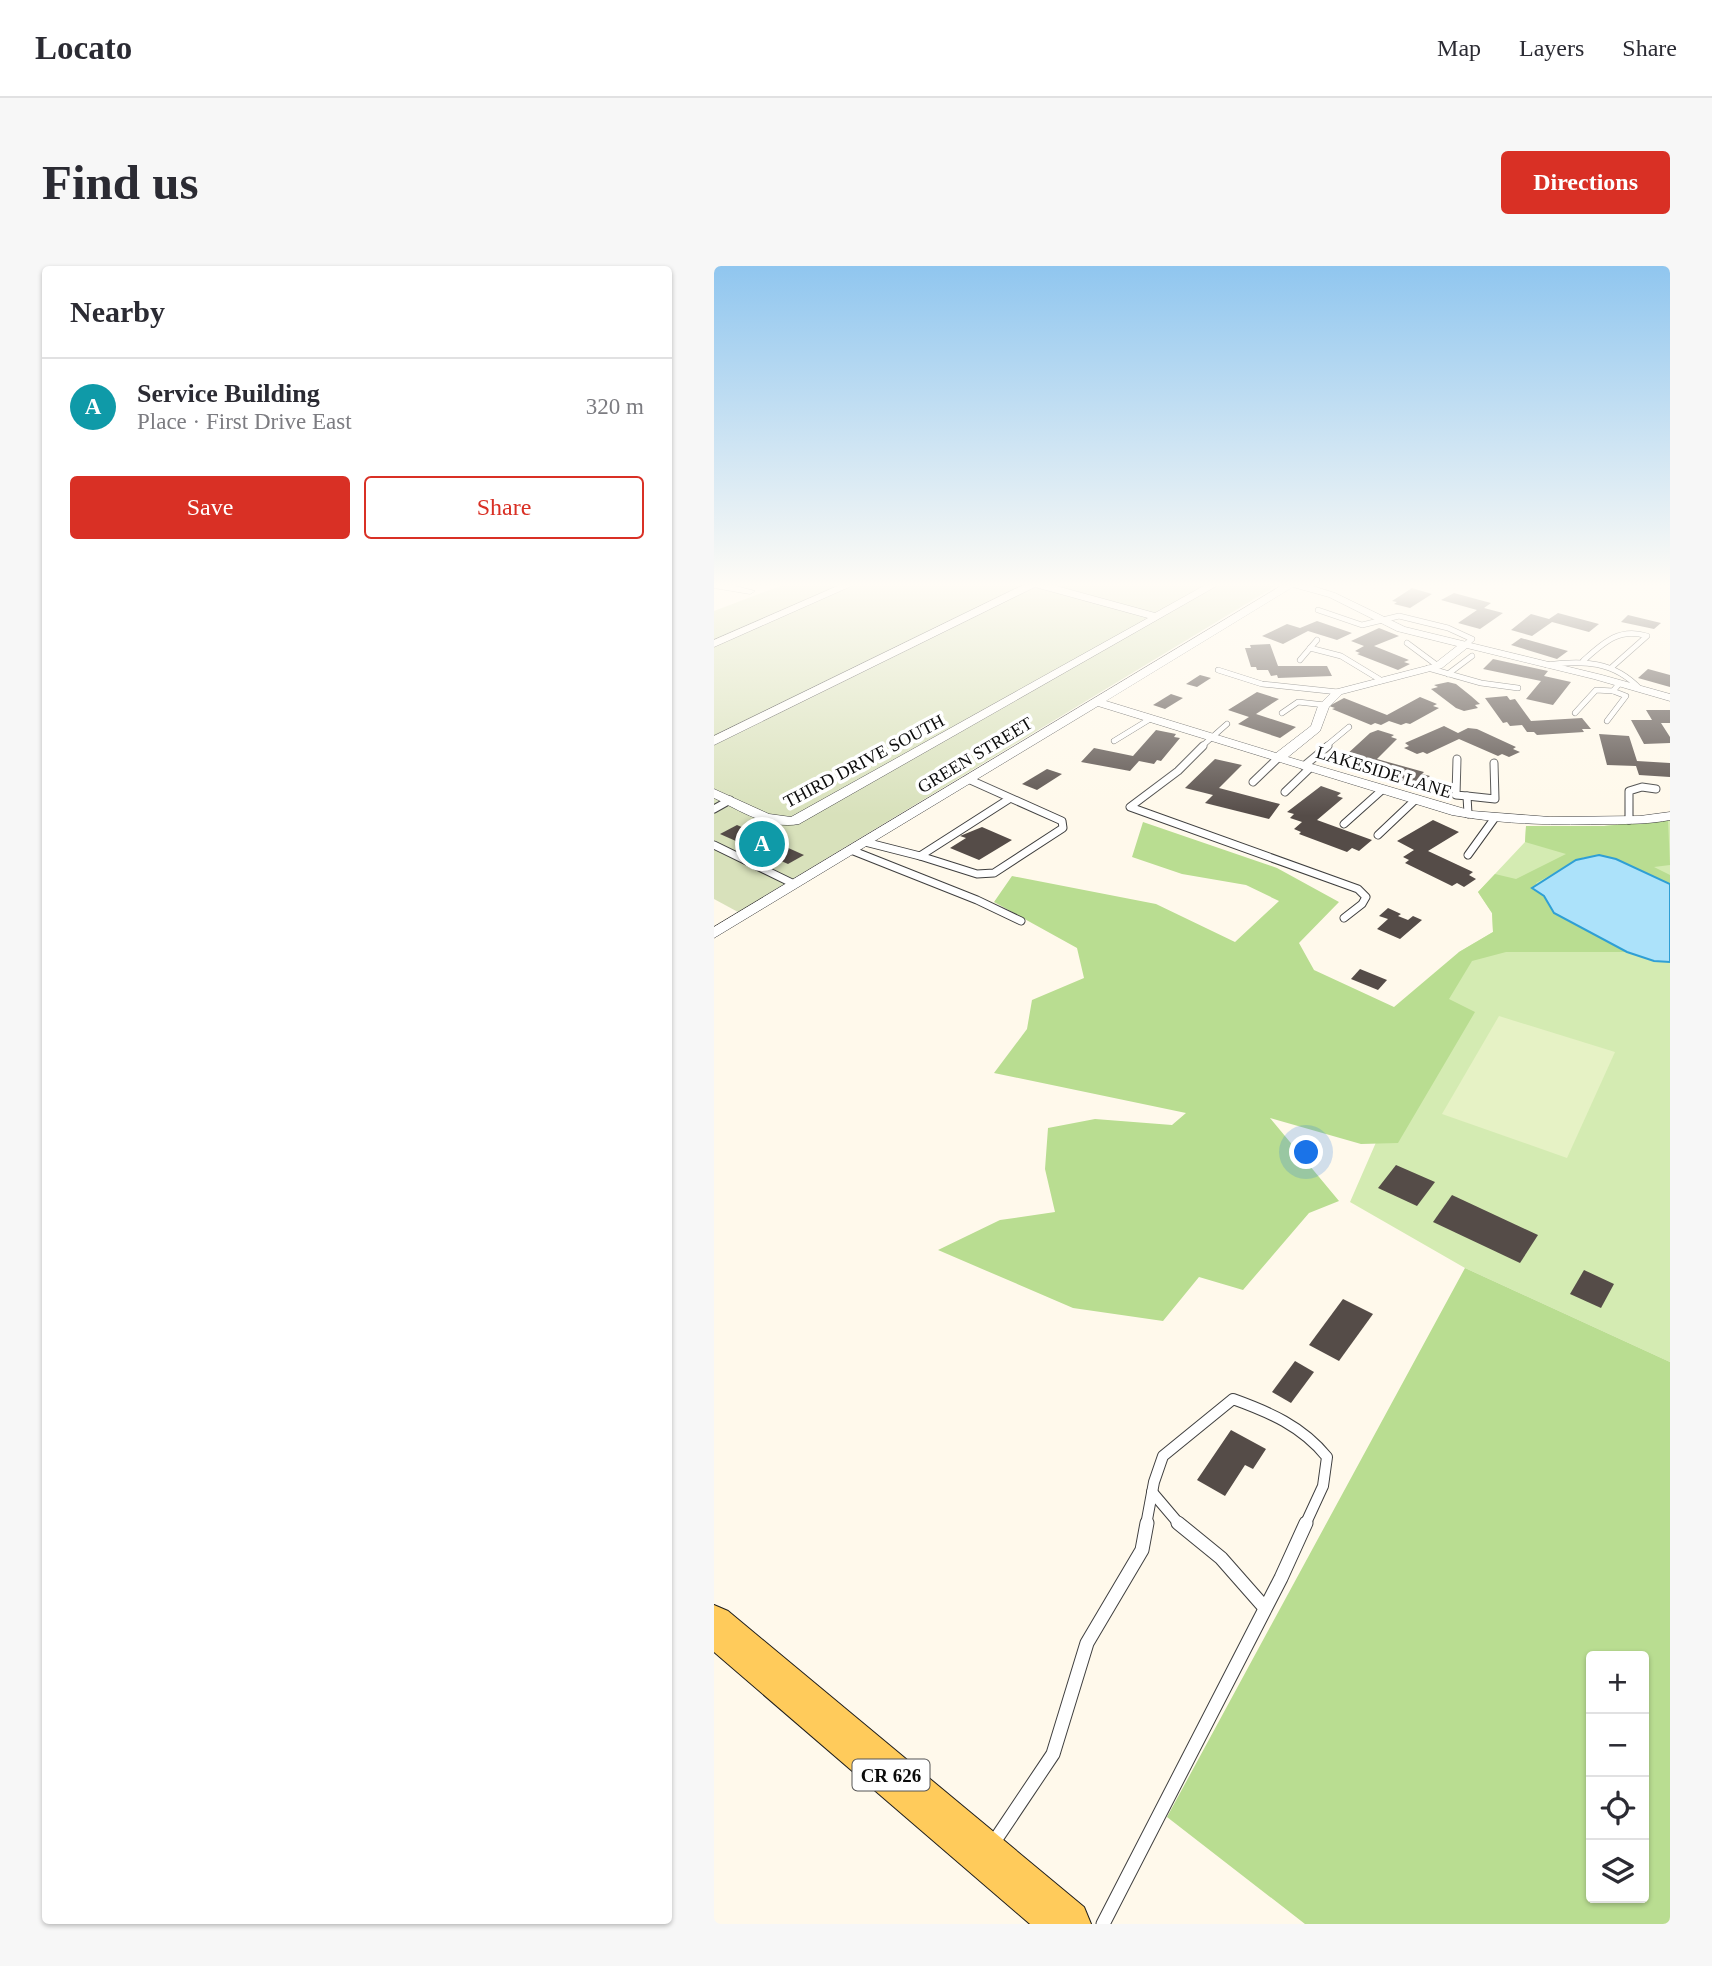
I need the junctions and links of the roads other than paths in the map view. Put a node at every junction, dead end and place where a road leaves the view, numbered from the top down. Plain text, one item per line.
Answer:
1 (877, 661) edge
2 (1079, 661) edge
3 (1164, 661) edge
4 (1350, 661) edge
5 (1427, 661) edge
6 (1445, 661) edge
7 (1459, 661) edge
8 (1532, 661) edge
9 (1579, 661) edge
10 (1585, 661) edge
11 (1618, 661) edge
12 (1547, 664) junction
13 (1433, 667) junction
14 (1612, 667) junction
15 (1218, 670) dead end
16 (1448, 674) junction
17 (1379, 680) junction
18 (1616, 687) junction
19 (1518, 688) dead end
20 (1640, 689) junction
21 (1338, 692) junction
22 (1670, 698) edge
23 (1097, 702) junction
24 (1325, 705) junction
25 (1282, 713) dead end
26 (1575, 713) dead end
27 (1150, 719) junction
28 (1607, 721) dead end
29 (1227, 724) dead end
30 (714, 725) edge
31 (1349, 727) dead end
32 (733, 732) junction
33 (1209, 737) junction
34 (714, 741) edge
35 (1114, 741) dead end
36 (1278, 758) junction
37 (1457, 759) dead end
38 (1494, 763) dead end
39 (1307, 767) junction
40 (968, 779) junction
41 (1253, 782) dead end
42 (1656, 789) dead end
43 (1382, 790) junction
44 (1285, 792) dead end
45 (714, 793) edge
46 (1468, 796) junction
47 (1009, 799) junction
48 (730, 800) junction
49 (1415, 800) junction
50 (714, 809) edge
51 (1468, 814) junction
52 (1670, 816) edge
53 (1494, 819) junction
54 (1629, 820) junction
55 (1344, 824) dead end
56 (1378, 835) dead end
57 (865, 842) junction
58 (714, 845) edge
59 (851, 850) junction
60 (1468, 855) dead end
61 (920, 856) junction
62 (794, 884) junction
63 (1344, 918) dead end
64 (1021, 921) dead end
65 (714, 933) edge
66 (1152, 1492) junction
67 (1265, 1608) junction
68 (714, 1625) edge
69 (986, 1855) junction
70 (1068, 1924) edge
71 (1103, 1924) edge

1 - 32 street
2 - 48 street, THIRD DRIVE SOUTH
3 - 23 street, GREEN STREET
4 - 17 lane
5 - 13 lane
6 - 13 street
7 - 16 lane
8 - 12 street
9 - 12 lane
10 - 14 lane
11 - 14 lane
12 - 18 street
13 - 16 lane
13 - 17 street
14 - 20 lane
15 - 21 lane
16 - 19 lane
17 - 21 street
18 - 20 street
18 - 26 lane
18 - 28 lane
20 - 22 street
21 - 24 street
23 - 27 street, LAKESIDE LANE
23 - 40 street, GREEN STREET
24 - 25 lane
24 - 36 street
27 - 33 street, LAKESIDE LANE
27 - 35 lane
29 - 33 lane
30 - 32 street
31 - 39 lane
32 - 34 street
33 - 36 street, LAKESIDE LANE
33 - 63 lane
36 - 39 street, LAKESIDE LANE
36 - 41 lane
37 - 46 lane
38 - 46 lane
39 - 43 street, LAKESIDE LANE
39 - 44 lane
40 - 47 lane
40 - 57 street, GREEN STREET
42 - 54 lane
43 - 49 street, LAKESIDE LANE
43 - 55 lane
45 - 48 street
46 - 51 lane
47 - 61 lane
47 - 61 lane
48 - 50 lane
49 - 51 street, LAKESIDE LANE
49 - 56 lane
51 - 53 street, LAKESIDE LANE
52 - 54 street, LAKESIDE LANE
53 - 54 street, LAKESIDE LANE
53 - 60 lane
57 - 59 street, GREEN STREET
57 - 61 lane
58 - 62 lane
59 - 62 street, GREEN STREET
59 - 64 lane
62 - 65 street, GREEN STREET
66 - 67 lane
66 - 67 lane
66 - 69 lane
67 - 71 lane
68 - 69 main road, CR 626
69 - 70 main road, CR 626

